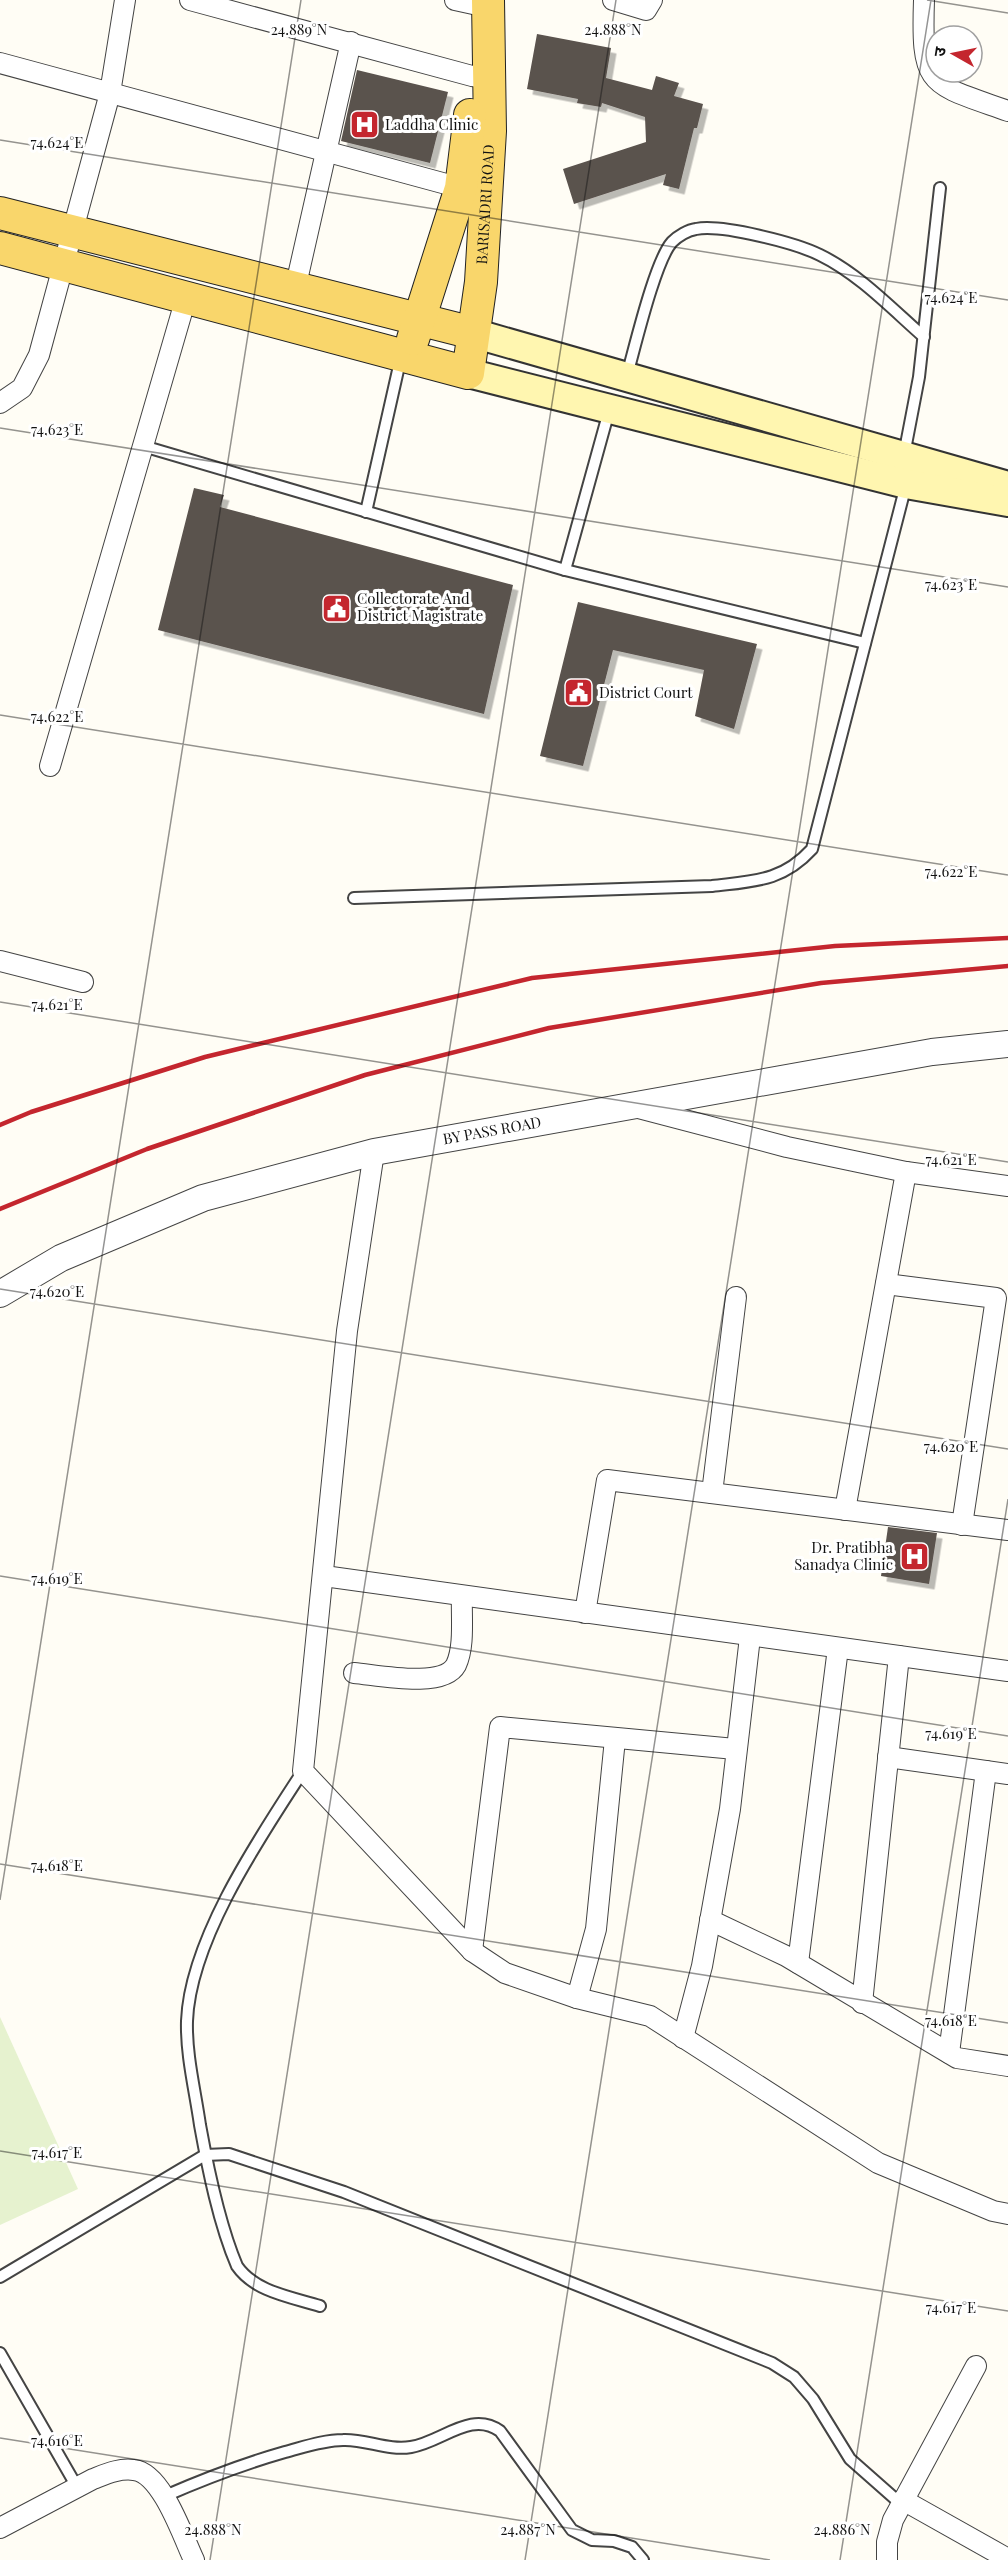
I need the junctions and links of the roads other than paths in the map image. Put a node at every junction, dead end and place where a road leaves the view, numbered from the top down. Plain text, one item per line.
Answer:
1 (125, 0) edge
2 (190, 0) edge
3 (613, 0) edge
4 (652, 0) edge
5 (924, 0) edge
6 (475, 2) edge
7 (351, 42) junction
8 (0, 63) edge
9 (480, 77) junction
10 (111, 93) junction
11 (1008, 111) edge
12 (326, 152) junction
13 (940, 188) dead end
14 (473, 192) junction
15 (0, 213) edge
16 (73, 230) junction
17 (0, 248) edge
18 (63, 264) junction
19 (296, 289) junction
20 (186, 298) junction
21 (418, 320) junction
22 (473, 333) junction
23 (924, 337) junction
24 (404, 356) junction
25 (468, 373) junction
26 (626, 379) junction
27 (0, 403) edge
28 (609, 411) junction
29 (791, 425) junction
30 (143, 446) junction
31 (785, 454) junction
32 (904, 456) junction
33 (1008, 473) edge
34 (978, 476) junction
35 (906, 484) junction
36 (1008, 486) edge
37 (1008, 502) edge
38 (366, 512) junction
39 (565, 570) junction
40 (865, 643) junction
41 (50, 766) dead end
42 (354, 898) dead end
43 (0, 961) edge
44 (83, 982) dead end
45 (1008, 1044) edge
46 (630, 1106) junction
47 (374, 1152) junction
48 (906, 1172) junction
49 (1008, 1186) edge
50 (886, 1284) junction
51 (0, 1294) edge
52 (736, 1297) dead end
53 (712, 1493) junction
54 (845, 1510) junction
55 (962, 1525) junction
56 (1008, 1530) edge
57 (324, 1576) junction
58 (462, 1596) junction
59 (585, 1613) junction
60 (750, 1637) junction
61 (838, 1648) junction
62 (899, 1656) junction
63 (1008, 1671) edge
64 (354, 1673) dead end
65 (615, 1739) junction
66 (735, 1749) junction
67 (888, 1757) junction
68 (303, 1771) junction
69 (986, 1771) junction
70 (1008, 1774) edge
71 (710, 1920) junction
72 (472, 1950) junction
73 (798, 1963) junction
74 (577, 1998) junction
75 (862, 2003) junction
76 (683, 2038) junction
77 (949, 2053) junction
78 (1008, 2066) edge
79 (205, 2155) junction
80 (1008, 2214) edge
81 (0, 2277) edge
82 (320, 2306) dead end
83 (0, 2353) edge
84 (976, 2366) dead end
85 (77, 2487) junction
86 (165, 2496) junction
87 (902, 2502) junction
88 (0, 2528) edge
89 (1008, 2559) edge
90 (194, 2560) edge
91 (643, 2560) edge
92 (887, 2560) edge

1 - 10 street
2 - 7 street
3 - 4 street
5 - 11 street
6 - 9 main road, BARISADRI ROAD
7 - 9 street
7 - 12 street
8 - 10 street
9 - 14 main road, BARISADRI ROAD
9 - 14 main road, BARISADRI ROAD
10 - 12 street
10 - 16 street
12 - 14 street
12 - 19 street
13 - 23 lane
14 - 21 main road
14 - 22 main road, BARISADRI ROAD
15 - 16 main road
16 - 18 street
16 - 19 main road
17 - 18 main road
18 - 20 main road
18 - 27 street
19 - 21 main road
20 - 24 main road
20 - 30 street
21 - 22 main road
21 - 24 main road
22 - 25 main road, BARISADRI ROAD
22 - 26 main road
23 - 26 lane
23 - 32 lane
24 - 25 main road
24 - 38 lane
25 - 28 main road
26 - 29 main road
28 - 31 main road
28 - 39 lane
29 - 31 main road
29 - 32 main road
30 - 38 lane
30 - 41 street
31 - 35 main road
32 - 34 main road
33 - 34 street
34 - 36 main road
35 - 37 main road
35 - 40 lane
38 - 39 lane
39 - 40 lane
40 - 42 lane
43 - 44 street
45 - 46 street, BY PASS ROAD
46 - 47 street, BY PASS ROAD
46 - 48 street
47 - 51 street, BY PASS ROAD
47 - 57 street
48 - 49 street
48 - 50 street
50 - 54 street
50 - 55 street
52 - 53 street
53 - 54 street
53 - 59 street
54 - 55 street
55 - 56 street
57 - 58 street
57 - 68 street
58 - 59 street
58 - 64 street
59 - 60 street
60 - 61 street
60 - 66 street
61 - 62 street
61 - 73 street
62 - 63 street
62 - 67 street
65 - 66 street
65 - 72 street
65 - 74 street
66 - 71 street
67 - 69 street
67 - 75 street
68 - 72 street
68 - 79 lane
69 - 70 street
69 - 77 street
71 - 73 street
71 - 76 street
72 - 74 street
73 - 75 street
74 - 76 street
75 - 77 street
76 - 80 street
77 - 78 street
79 - 81 lane
79 - 82 lane
79 - 87 lane
83 - 85 lane
84 - 87 street
85 - 86 street
85 - 88 street
86 - 90 street
86 - 91 lane
87 - 89 street
87 - 92 street

